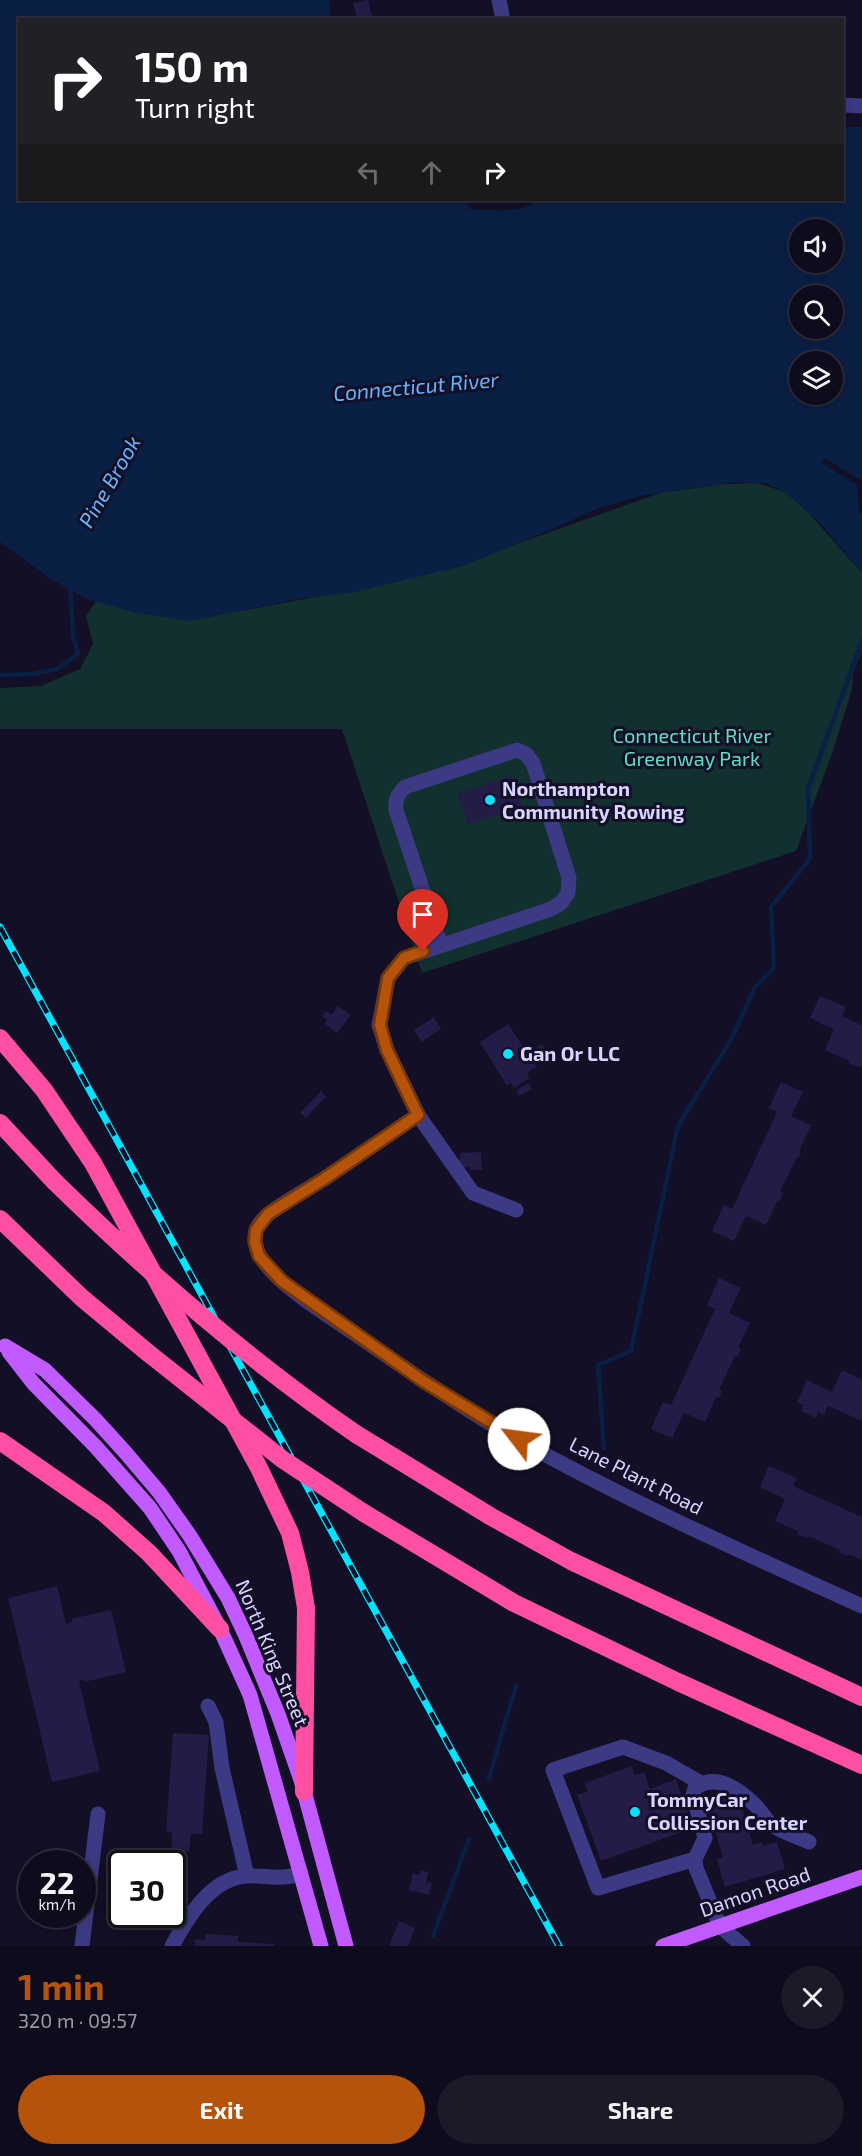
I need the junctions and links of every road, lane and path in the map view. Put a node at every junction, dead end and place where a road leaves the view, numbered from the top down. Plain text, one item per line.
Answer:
1 (499, 0) edge
2 (503, 18) edge
3 (844, 105) edge
4 (862, 106) edge
5 (441, 945) junction
6 (0, 1038) edge
7 (418, 1115) junction
8 (0, 1123) edge
9 (516, 1210) dead end
10 (0, 1218) edge
11 (2, 1343) edge
12 (0, 1441) edge
13 (862, 1606) edge
14 (220, 1629) junction
15 (862, 1696) edge
16 (208, 1706) dead end
17 (862, 1765) edge
18 (701, 1783) junction
19 (304, 1792) junction
20 (98, 1814) dead end
21 (809, 1842) dead end
22 (695, 1859) junction
23 (301, 1873) junction
24 (247, 1876) junction
25 (862, 1877) edge
26 (720, 1926) junction
27 (82, 1946) edge
28 (172, 1946) edge
29 (321, 1946) edge
30 (346, 1946) edge
31 (663, 1946) edge
32 (743, 1946) edge

1 - 2 street
3 - 4 street
5 - 5 street
5 - 7 street
6 - 19 highway
7 - 9 street
7 - 13 street, Lane Plant Road
8 - 15 highway, bridge
10 - 17 highway, bridge
11 - 14 main road, North King Street
11 - 19 main road, North King Street
12 - 14 highway
14 - 23 main road, North King Street
16 - 24 street
18 - 21 street
18 - 22 street
18 - 22 street
19 - 30 main road, North King Street
20 - 27 street
22 - 26 street
23 - 24 street
23 - 29 main road, North King Street
24 - 28 street
25 - 26 main road, Damon Road
26 - 31 main road, Damon Road
26 - 32 street

